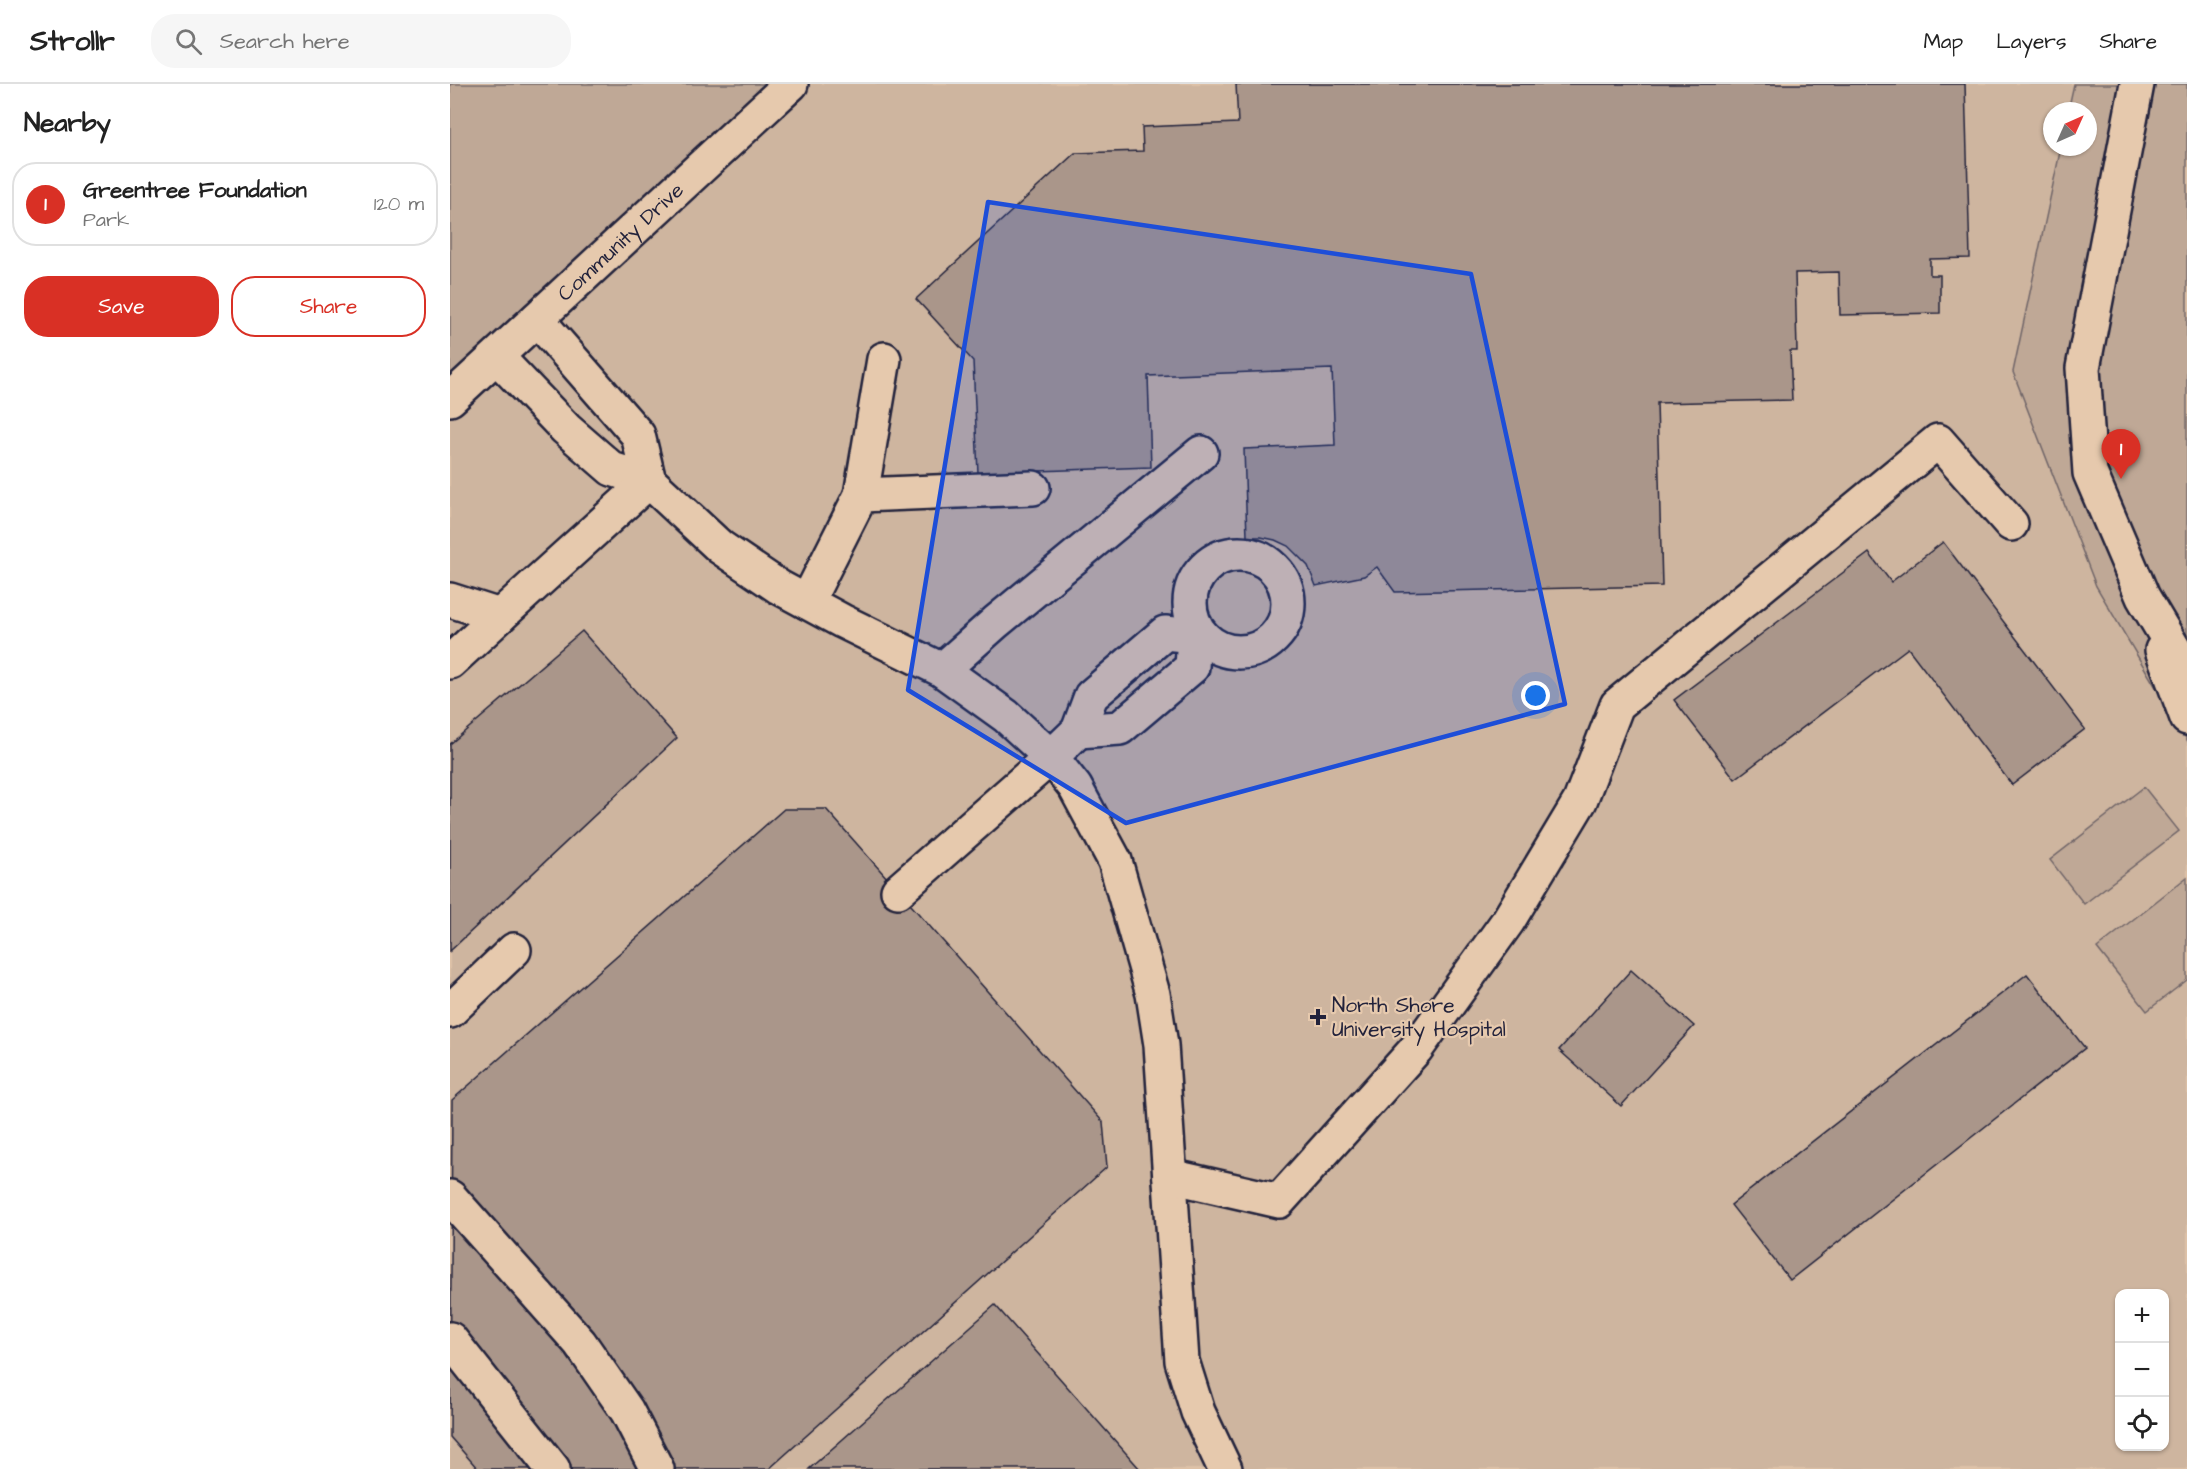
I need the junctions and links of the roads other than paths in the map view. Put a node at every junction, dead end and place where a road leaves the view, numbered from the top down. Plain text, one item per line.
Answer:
1 (791, 84) edge
2 (2137, 84) edge
3 (537, 319) junction
4 (497, 357) junction
5 (884, 359) dead end
6 (450, 399) edge
7 (1201, 453) dead end
8 (649, 481) junction
9 (1033, 488) dead end
10 (861, 495) junction
11 (2011, 524) dead end
12 (2143, 597) junction
13 (450, 600) edge
14 (807, 602) junction
15 (500, 616) junction
16 (450, 662) edge
17 (942, 670) junction
18 (2187, 671) edge
19 (2187, 718) edge
20 (1078, 731) junction
21 (1052, 757) junction
22 (898, 891) dead end
23 (514, 950) dead end
24 (450, 1011) edge
25 (1170, 1176) junction
26 (450, 1197) edge
27 (450, 1338) edge
28 (553, 1469) edge
29 (657, 1469) edge
30 (1225, 1469) edge

1 - 3 main road, Community Drive
2 - 12 main road
3 - 4 main road, Community Drive
3 - 8 main road
4 - 6 main road, Community Drive
4 - 8 main road
5 - 10 main road
7 - 17 main road
8 - 14 main road
8 - 15 main road
9 - 10 main road
10 - 14 main road
11 - 25 main road
12 - 18 main road
12 - 19 main road
13 - 15 main road
14 - 17 main road
15 - 16 main road
17 - 21 main road
20 - 20 main road
20 - 21 main road
21 - 22 main road
21 - 25 main road
23 - 24 main road
25 - 30 main road
26 - 29 main road
27 - 28 main road

